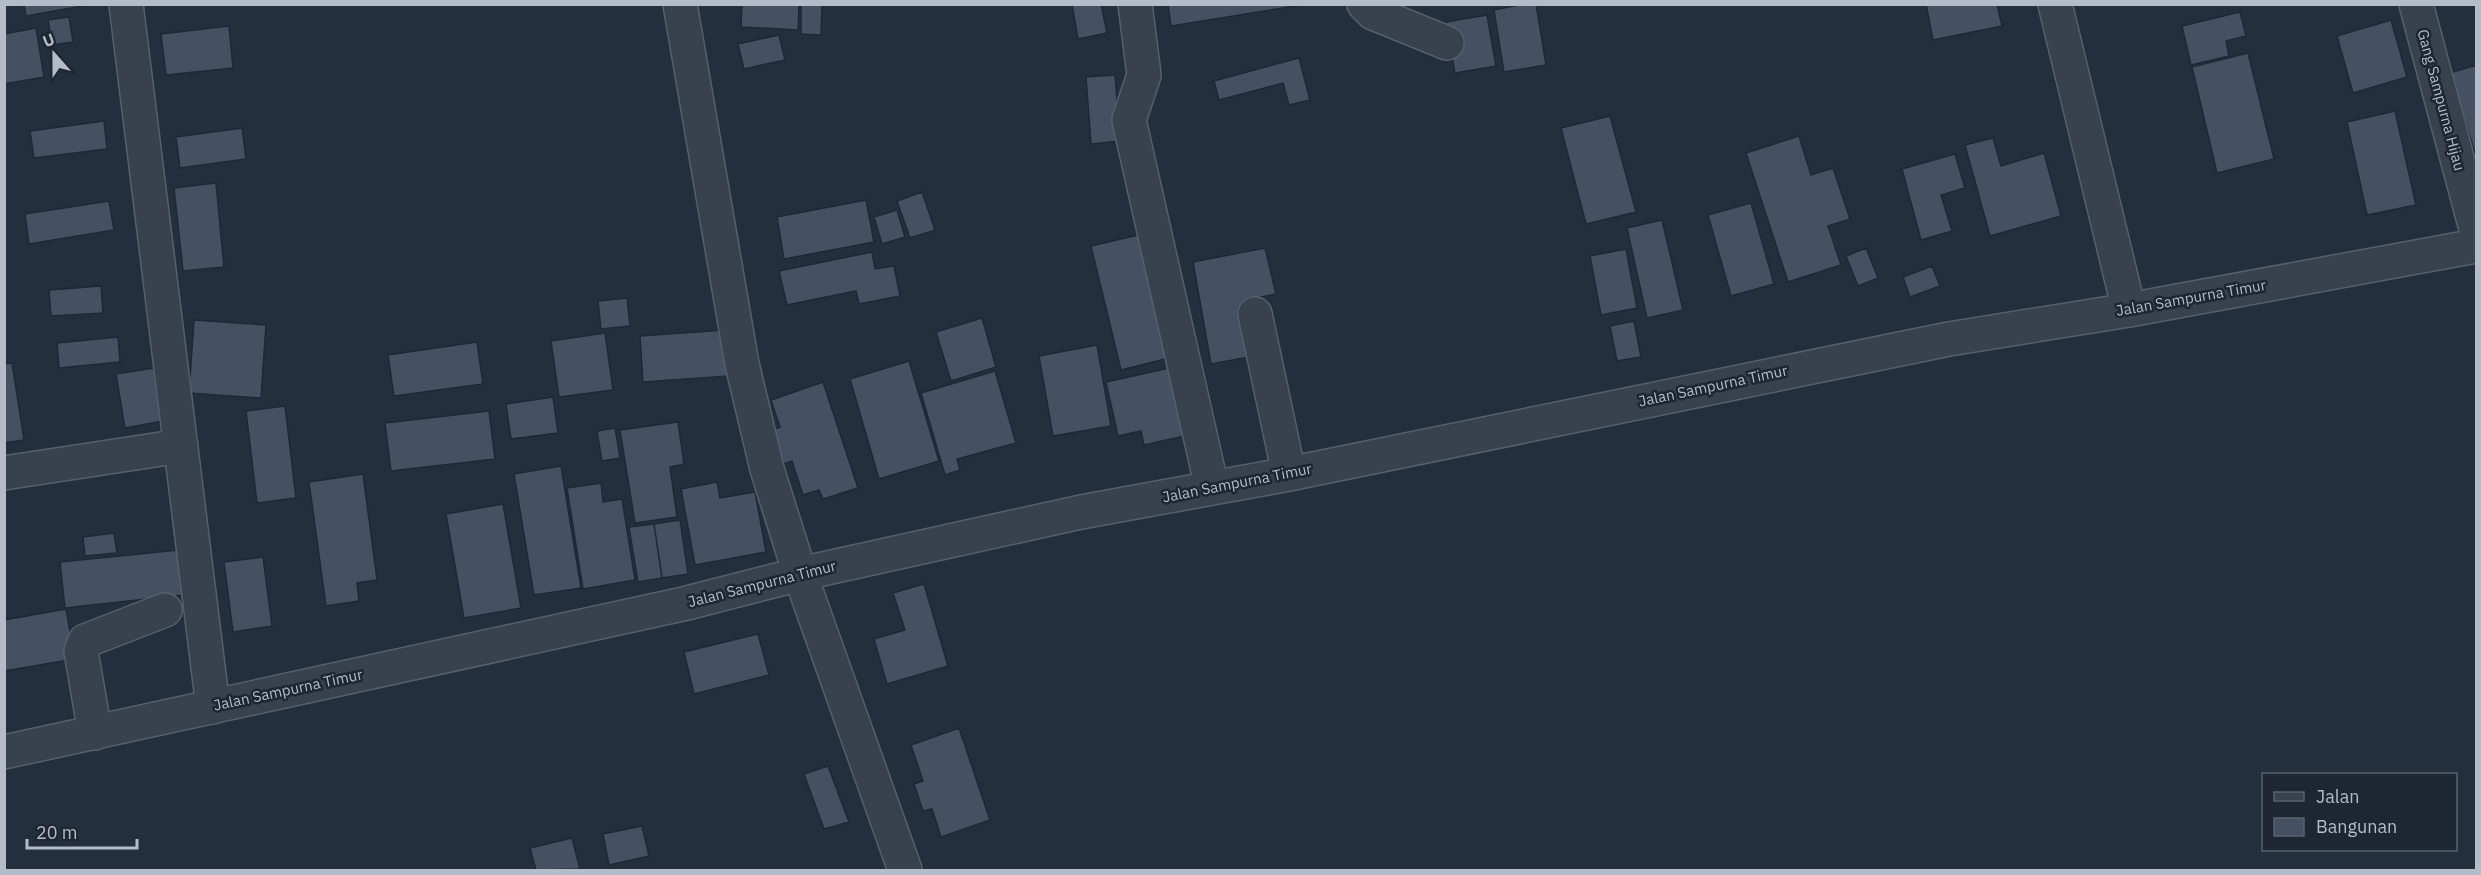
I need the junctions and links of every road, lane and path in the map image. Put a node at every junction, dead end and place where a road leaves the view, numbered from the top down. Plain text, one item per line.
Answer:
1 (126, 4) edge
2 (680, 4) edge
3 (1135, 4) edge
4 (1364, 4) edge
5 (2055, 4) edge
6 (2415, 4) edge
7 (1447, 43) dead end
8 (2476, 229) edge
9 (2476, 246) edge
10 (2130, 310) junction
11 (1255, 314) dead end
12 (181, 446) junction
13 (4, 473) edge
14 (1289, 474) junction
15 (1212, 488) junction
16 (800, 574) junction
17 (165, 610) dead end
18 (213, 707) junction
19 (95, 733) junction
20 (4, 752) edge
21 (905, 870) edge

1 - 12 street
2 - 16 street
3 - 15 street
4 - 7 street
5 - 10 street
6 - 8 street, Gang Sampurna Hijau
9 - 10 street, Jalan Sampurna Timur
10 - 14 street, Jalan Sampurna Timur
11 - 14 street
12 - 13 street
12 - 18 street
14 - 15 street, Jalan Sampurna Timur
15 - 16 street, Jalan Sampurna Timur
16 - 18 street, Jalan Sampurna Timur
16 - 21 street
17 - 19 street
18 - 19 street, Jalan Sampurna Timur
19 - 20 street, Jalan Sampurna Timur

